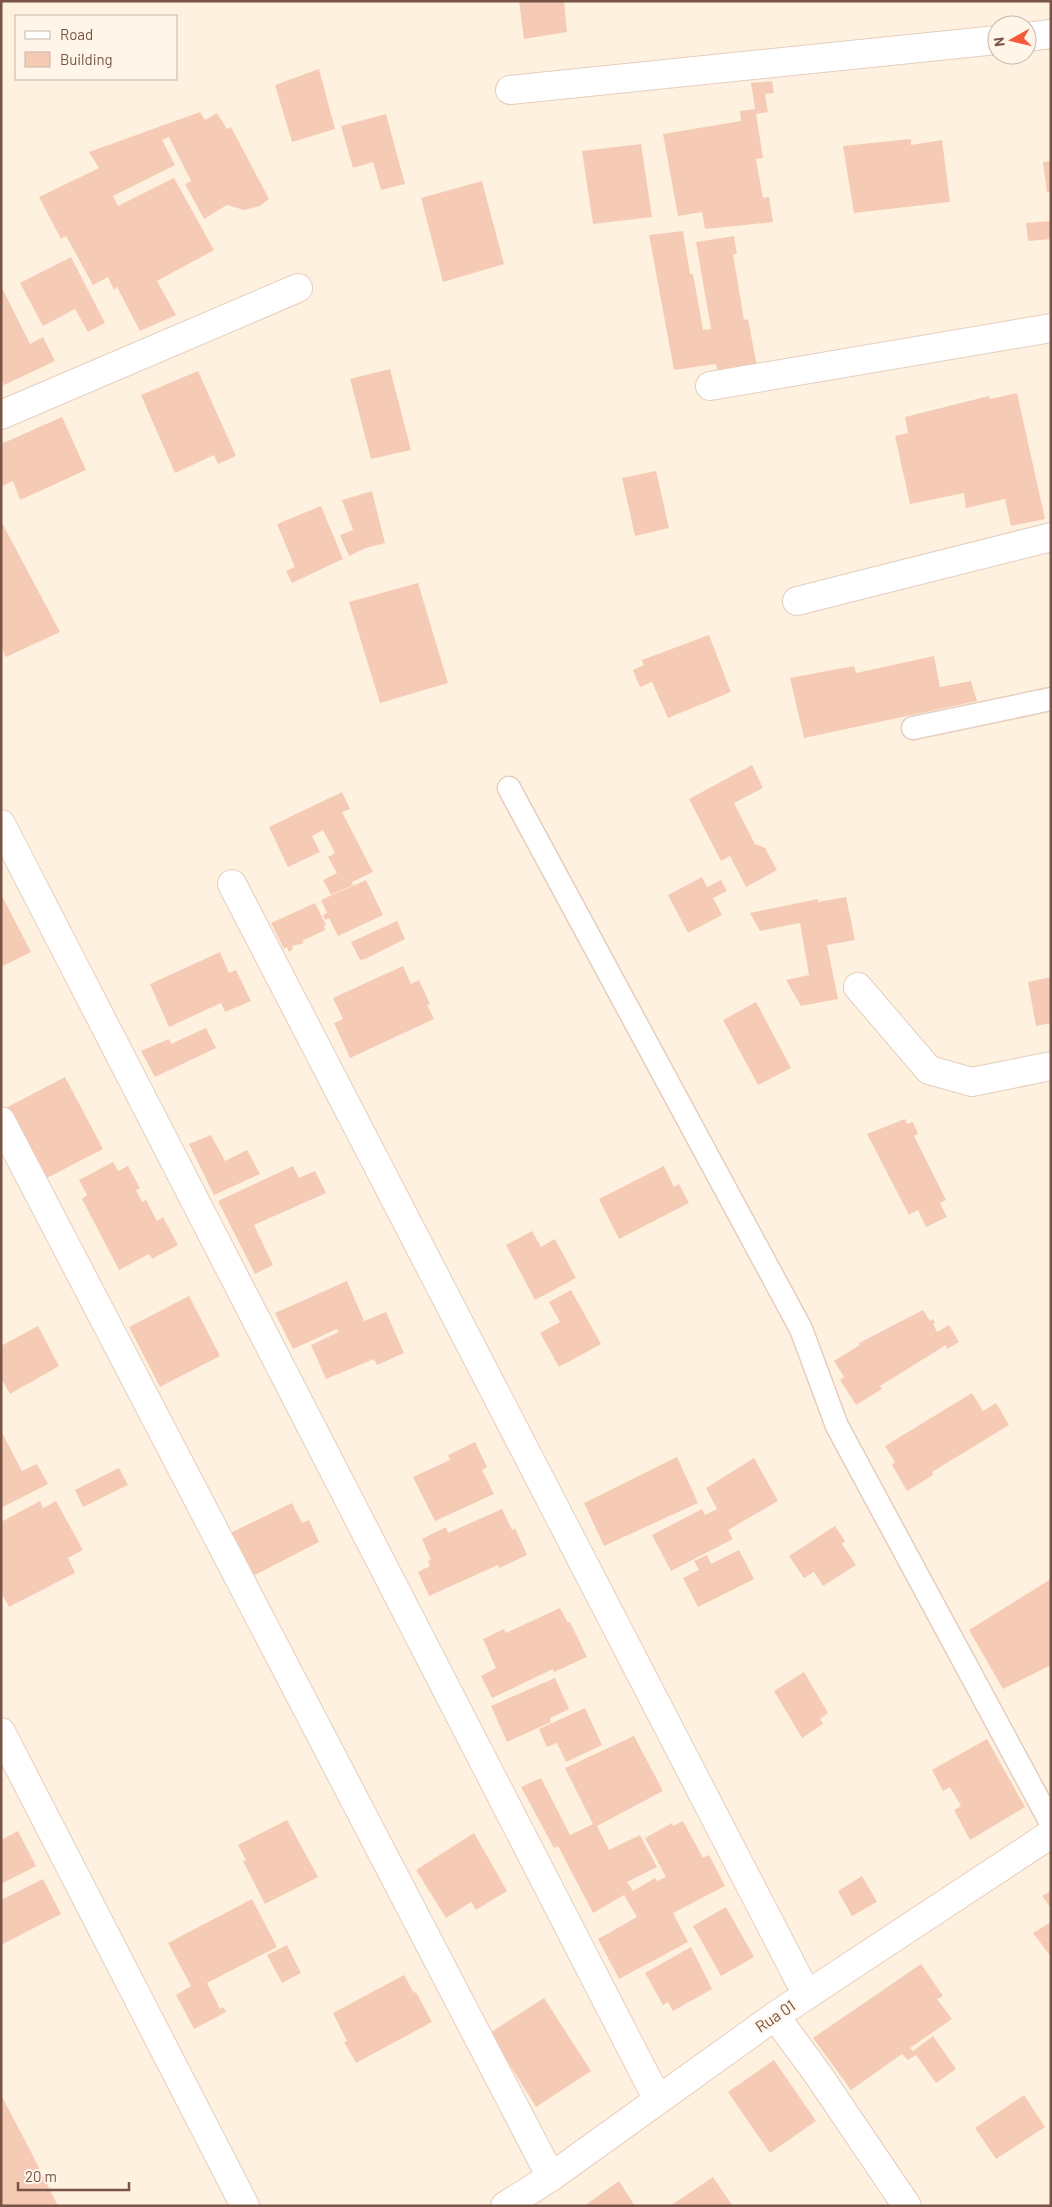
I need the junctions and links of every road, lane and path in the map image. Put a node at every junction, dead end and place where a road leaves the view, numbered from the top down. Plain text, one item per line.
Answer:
1 (1051, 34) edge
2 (1037, 36) edge
3 (987, 41) edge
4 (510, 90) dead end
5 (298, 288) dead end
6 (1051, 328) edge
7 (710, 386) dead end
8 (1, 415) edge
9 (1051, 537) edge
10 (797, 601) dead end
11 (1051, 699) edge
12 (913, 728) dead end
13 (509, 788) dead end
14 (1, 824) edge
15 (232, 884) dead end
16 (858, 987) dead end
17 (1051, 1066) edge
18 (1, 1121) edge
19 (1, 1732) edge
20 (1051, 1823) edge
21 (1051, 1834) edge
22 (807, 1995) junction
23 (775, 2016) junction
24 (658, 2100) junction
25 (551, 2177) junction
26 (245, 2206) edge
27 (505, 2206) edge
28 (907, 2206) edge

1 - 2 street
3 - 4 street
5 - 8 street
6 - 7 street
9 - 10 street
11 - 12 lane
13 - 20 lane
14 - 24 street
15 - 22 street
16 - 17 street
18 - 25 street
19 - 26 street
21 - 22 street, Rua 01
22 - 23 street, Rua 01
23 - 24 street, Rua 01
23 - 28 street
24 - 25 street, Rua 01
25 - 27 street, Rua 01

